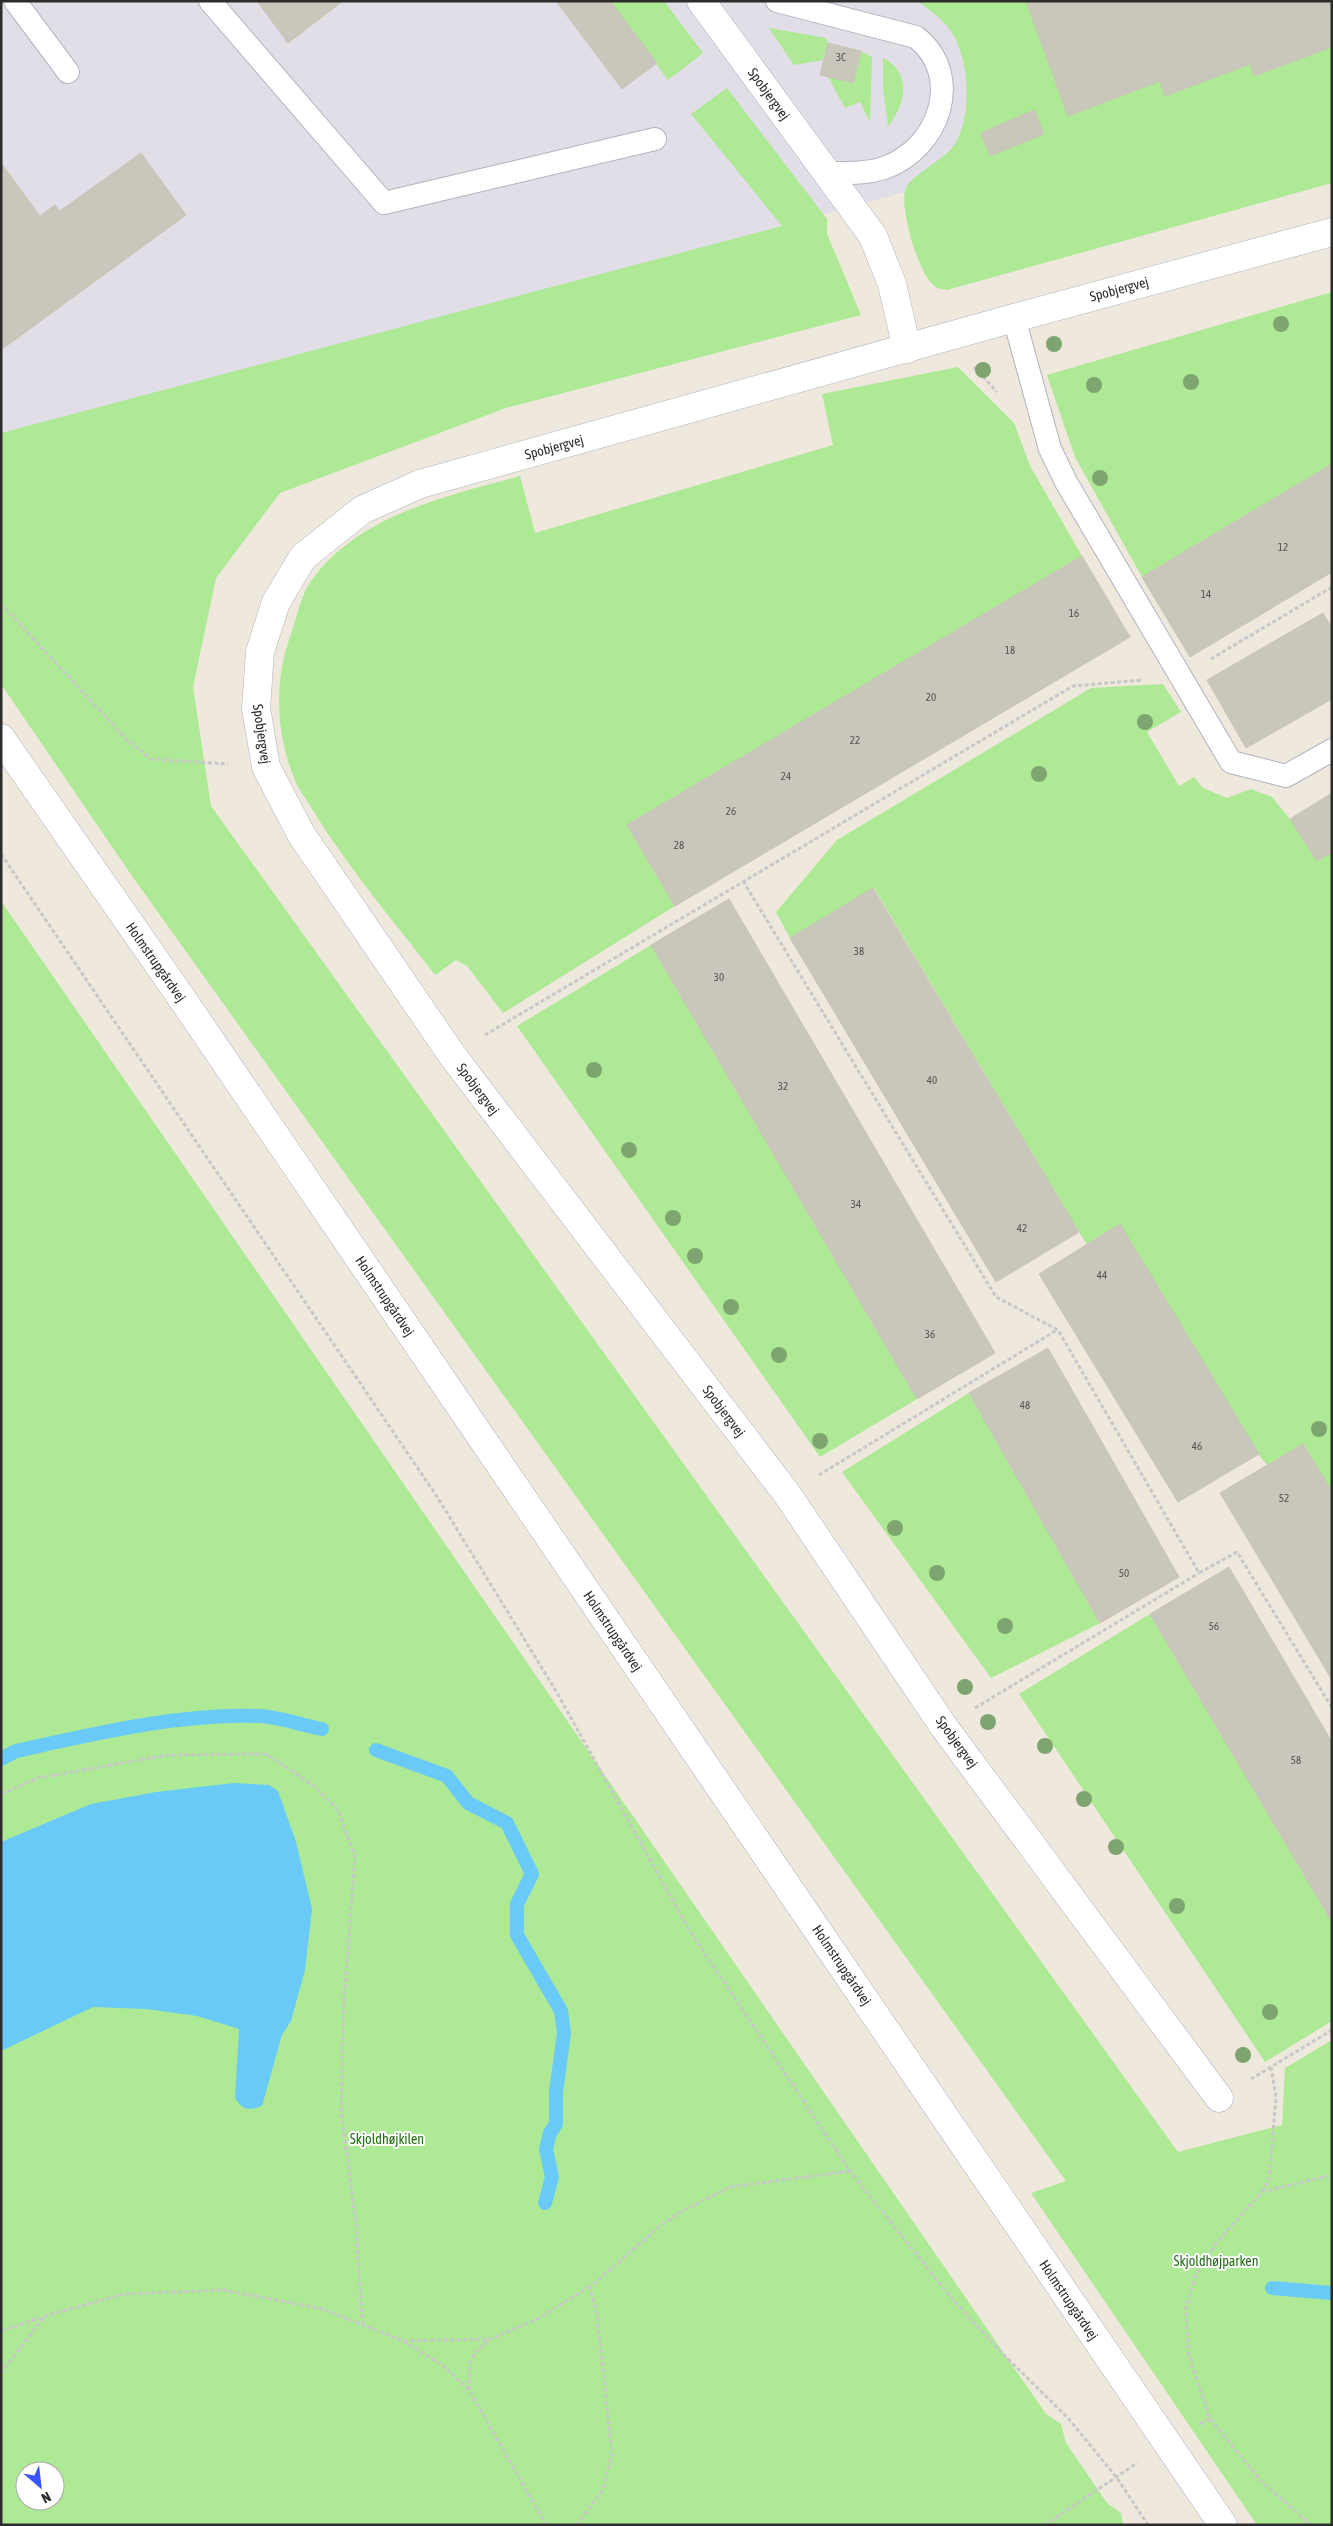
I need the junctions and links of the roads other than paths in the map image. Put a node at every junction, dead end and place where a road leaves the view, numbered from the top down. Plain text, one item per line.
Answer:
1 (15, 1) edge
2 (210, 1) edge
3 (701, 1) edge
4 (777, 1) edge
5 (68, 72) dead end
6 (655, 139) dead end
7 (827, 173) junction
8 (1332, 232) edge
9 (1014, 318) junction
10 (907, 349) junction
11 (1, 738) edge
12 (1332, 750) edge
13 (1219, 2098) road end
14 (1223, 2525) edge

1 - 5 lane
2 - 6 lane
3 - 7 street, Spobjergvej
4 - 7 lane
7 - 10 street, Spobjergvej
8 - 9 street, Spobjergvej
9 - 10 street, Spobjergvej
9 - 12 lane
10 - 13 street, Spobjergvej
11 - 14 street, Holmstrupgårdvej

